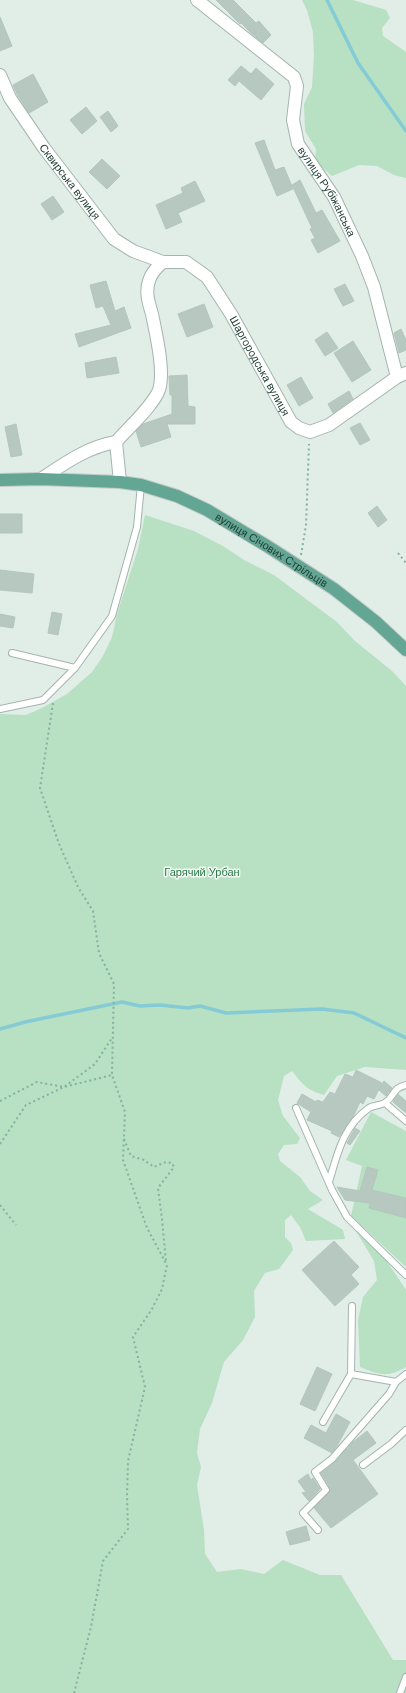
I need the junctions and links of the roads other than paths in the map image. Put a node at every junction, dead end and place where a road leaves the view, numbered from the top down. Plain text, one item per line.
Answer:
1 (197, 0) edge
2 (0, 75) edge
3 (163, 262) junction
4 (402, 375) edge
5 (116, 442) junction
6 (41, 479) junction
7 (0, 480) edge
8 (120, 482) junction
9 (141, 485) junction
10 (406, 650) edge
11 (12, 653) dead end
12 (75, 668) junction
13 (0, 709) edge
14 (406, 1085) edge
15 (386, 1103) junction
16 (296, 1108) dead end
17 (406, 1121) edge
18 (329, 1182) junction
19 (406, 1275) edge
20 (352, 1306) dead end
21 (351, 1374) junction
22 (406, 1374) edge
23 (396, 1382) junction
24 (324, 1422) dead end
25 (406, 1430) edge
26 (363, 1465) dead end
27 (318, 1530) dead end
28 (406, 1677) edge
29 (400, 1693) edge

1 - 4 street, вулиця Рубіжанська
2 - 3 street, Сквирська вулиця
3 - 4 street, Шаргородська вулиця
3 - 5 street
5 - 6 street
5 - 8 street
6 - 7 main road, вулиця Січових Стрільців
6 - 8 main road, вулиця Січових Стрільців
8 - 9 main road, вулиця Січових Стрільців
9 - 10 main road, вулиця Січових Стрільців
9 - 12 lane
11 - 12 lane
12 - 13 lane
14 - 15 lane
15 - 17 lane
15 - 18 lane
16 - 18 lane
18 - 19 lane
20 - 21 lane
21 - 23 lane
21 - 24 lane
22 - 23 lane
23 - 27 lane
25 - 26 lane
28 - 29 lane

